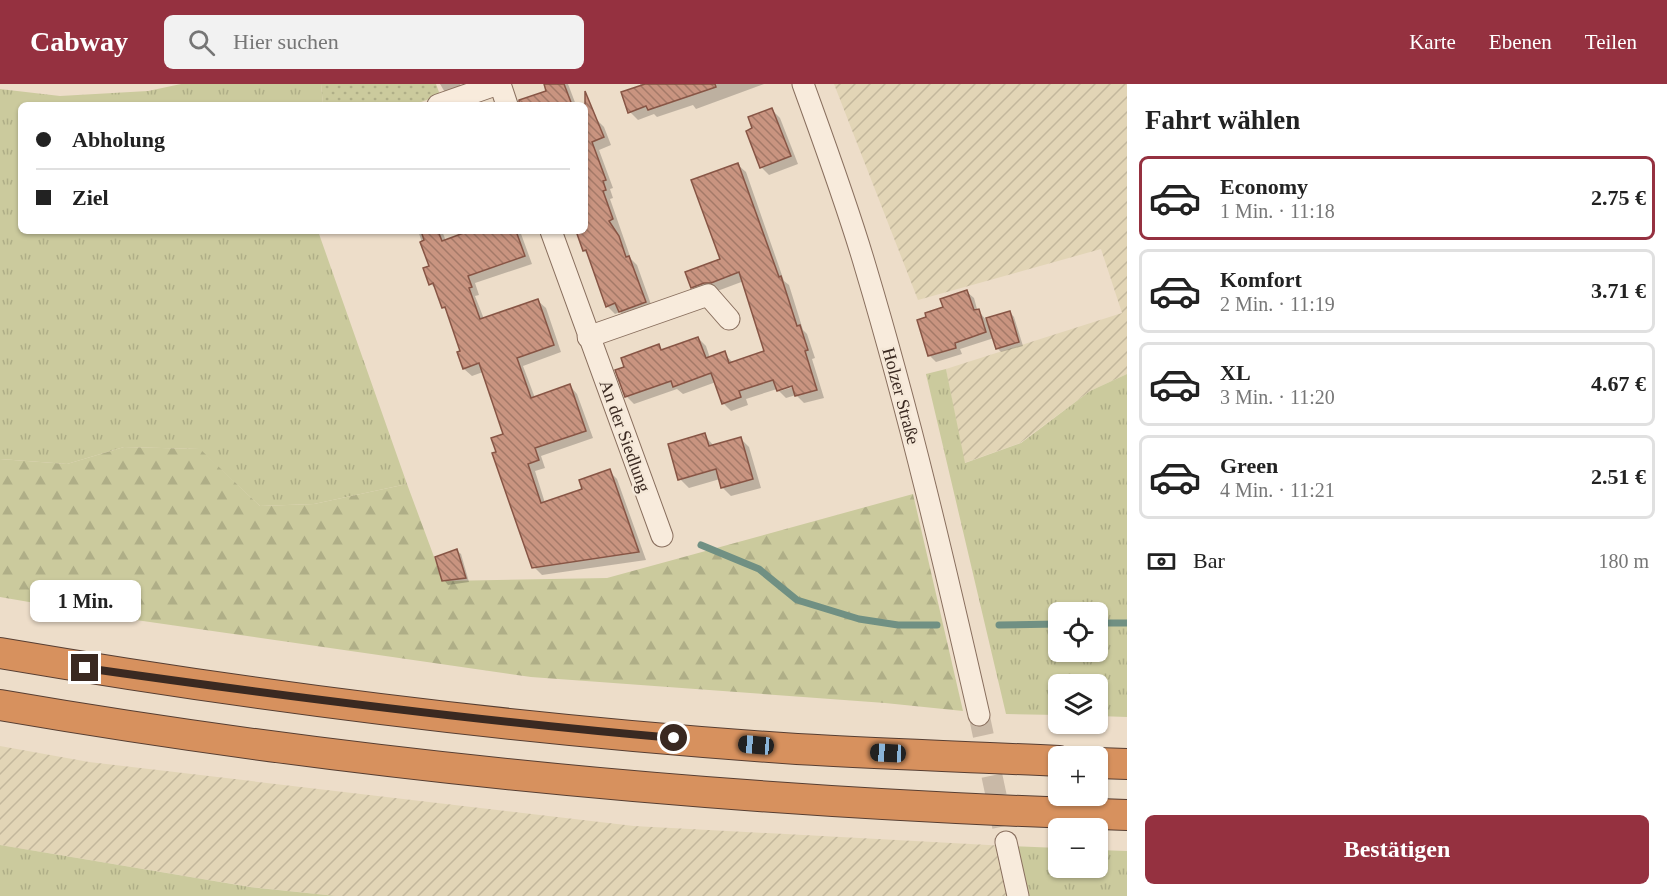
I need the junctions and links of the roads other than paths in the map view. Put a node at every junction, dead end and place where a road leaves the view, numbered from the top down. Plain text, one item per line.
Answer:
1 (499, 84) edge
2 (803, 84) edge
3 (447, 102) edge
4 (506, 102) edge
5 (552, 234) edge
6 (729, 319) dead end
7 (588, 337) junction
8 (662, 536) dead end
9 (0, 653) edge
10 (0, 705) edge
11 (979, 715) tunnel mouth
12 (1048, 760) edge
13 (1108, 763) edge
14 (1127, 764) edge
15 (1127, 815) edge
16 (1006, 842) tunnel mouth
17 (1018, 896) edge

1 - 3 street
1 - 4 street
2 - 11 street, Holzer Straße
5 - 7 street, An der Siedlung
6 - 7 street
7 - 8 street, An der Siedlung
9 - 12 highway
10 - 15 highway
13 - 14 highway
16 - 17 street

